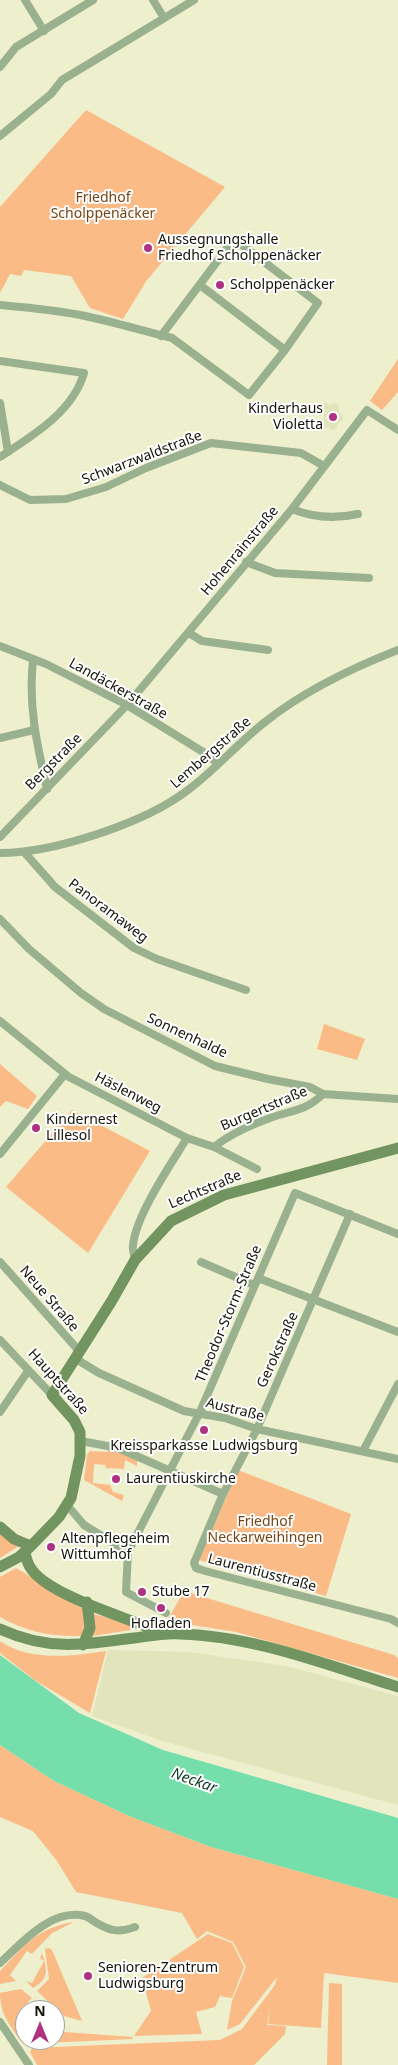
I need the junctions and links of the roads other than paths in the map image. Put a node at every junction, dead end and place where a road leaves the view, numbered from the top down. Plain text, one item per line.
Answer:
1 (25, 0) edge
2 (93, 0) edge
3 (153, 0) edge
4 (194, 0) edge
5 (164, 18) junction
6 (44, 31) junction
7 (0, 66) edge
8 (0, 136) edge
9 (200, 285) junction
10 (0, 305) edge
11 (161, 336) junction
12 (285, 350) junction
13 (0, 361) edge
14 (0, 403) edge
15 (398, 430) edge
16 (8, 452) junction
17 (0, 457) edge
18 (324, 466) junction
19 (0, 485) edge
20 (292, 509) junction
21 (358, 514) dead end
22 (246, 562) junction
23 (369, 578) dead end
24 (189, 633) junction
25 (0, 646) edge
26 (268, 650) dead end
27 (398, 650) edge
28 (33, 660) junction
29 (128, 705) junction
30 (34, 730) junction
31 (0, 738) edge
32 (218, 764) junction
33 (47, 789) junction
34 (0, 837) edge
35 (0, 853) edge
36 (25, 853) junction
37 (0, 918) edge
38 (246, 990) dead end
39 (0, 1021) edge
40 (65, 1074) junction
41 (323, 1094) junction
42 (398, 1100) edge
43 (187, 1138) junction
44 (214, 1146) junction
45 (398, 1148) edge
46 (0, 1154) edge
47 (257, 1169) dead end
48 (350, 1214) junction
49 (398, 1234) edge
50 (134, 1260) junction
51 (0, 1262) edge
52 (201, 1262) dead end
53 (256, 1282) junction
54 (313, 1300) junction
55 (398, 1332) edge
56 (0, 1340) edge
57 (78, 1356) junction
58 (28, 1371) junction
59 (398, 1384) edge
60 (52, 1395) junction
61 (0, 1412) edge
62 (199, 1414) junction
63 (257, 1429) junction
64 (81, 1441) junction
65 (363, 1451) junction
66 (398, 1459) edge
67 (170, 1470) junction
68 (223, 1494) junction
69 (68, 1506) junction
70 (0, 1526) edge
71 (28, 1549) junction
72 (128, 1552) junction
73 (0, 1567) edge
74 (87, 1602) junction
75 (166, 1613) dead end
76 (398, 1623) edge
77 (0, 1630) edge
78 (165, 1634) junction
79 (82, 1645) junction
80 (398, 1687) edge
81 (135, 1927) dead end
82 (0, 1964) edge
83 (0, 2022) edge
84 (29, 2065) edge

1 - 6 street
2 - 6 street
3 - 5 street
4 - 5 street
5 - 8 street
6 - 7 street
9 - 11 street
9 - 12 street
9 - 12 street
10 - 11 street
11 - 12 street
13 - 16 street
14 - 16 street
15 - 18 street, Hohenrainstraße
16 - 17 street
18 - 19 street, Schwarzwaldstraße
18 - 20 street, Hohenrainstraße
20 - 21 street
20 - 22 street, Hohenrainstraße
22 - 23 street
22 - 24 street, Hohenrainstraße
24 - 26 street
24 - 29 street, Hohenrainstraße
25 - 28 street, Landäckerstraße
27 - 32 street, Lembergstraße
28 - 29 street, Landäckerstraße
28 - 30 street
29 - 32 street, Landäckerstraße
29 - 33 street, Bergstraße
30 - 31 street
30 - 33 street
32 - 36 street, Lembergstraße
33 - 34 street, Bergstraße
35 - 36 street, Lembergstraße
36 - 38 street, Panoramaweg
37 - 41 street, Sonnenhalde
39 - 40 street, Häslenweg
40 - 43 street, Häslenweg
40 - 46 street
41 - 42 street, Sonnenhalde
41 - 44 street, Burgertstraße
43 - 44 street, Häslenweg
43 - 50 street
44 - 47 street, Häslenweg
45 - 50 street, Lechtstraße
48 - 49 street
48 - 53 street, Theodor-Storm-Straße
48 - 54 street, Gerokstraße
50 - 57 street, Lechtstraße
51 - 57 street, Neue Straße
52 - 53 street
53 - 54 street
53 - 62 street, Theodor-Storm-Straße
54 - 55 street
54 - 63 street, Gerokstraße
56 - 58 street, Hauptstraße
57 - 60 street, Lechtstraße
57 - 62 street, Austraße
58 - 60 street, Hauptstraße
58 - 61 street
59 - 65 street
60 - 64 street, Hauptstraße
62 - 63 street, Austraße
62 - 67 street, Theodor-Storm-Straße
63 - 65 street, Austraße
63 - 68 street, Gerokstraße
64 - 67 street
64 - 69 street
65 - 66 street, Austraße
67 - 68 street
67 - 72 street, Theodor-Storm-Straße
68 - 76 street, Laurentiusstraße
69 - 71 street
69 - 72 street
70 - 71 street
71 - 73 street
71 - 74 street
72 - 75 street
74 - 78 street
74 - 79 street
77 - 79 street
78 - 79 street
78 - 80 street
81 - 82 street
83 - 84 street

